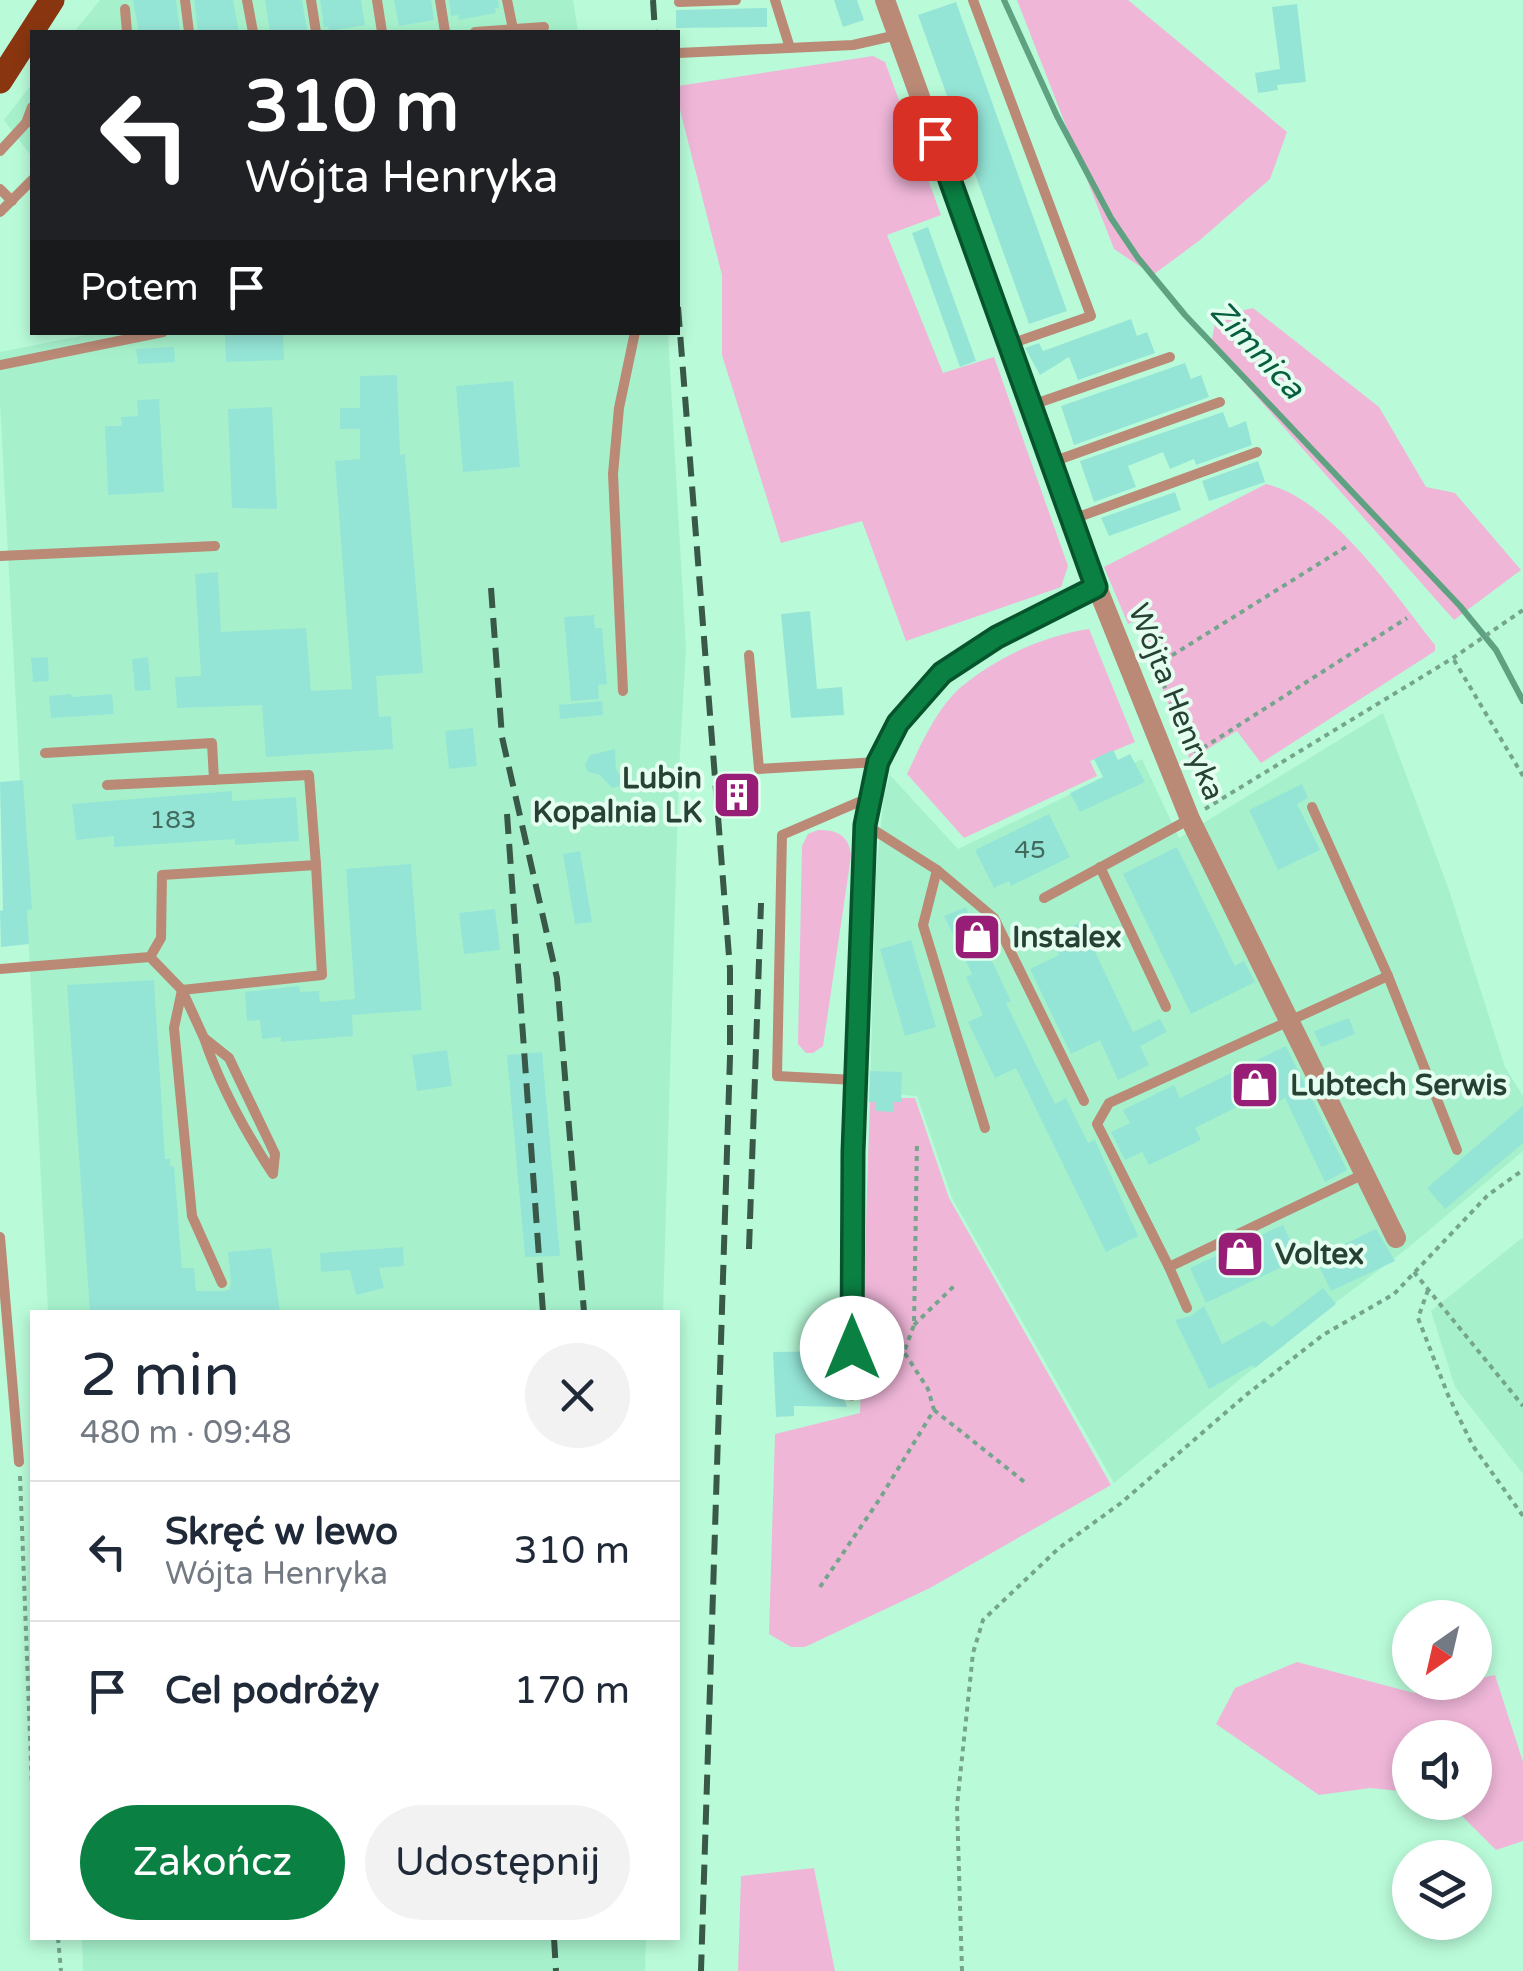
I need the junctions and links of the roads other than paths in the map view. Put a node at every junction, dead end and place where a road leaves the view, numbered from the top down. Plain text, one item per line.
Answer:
1 (52, 0) edge
2 (185, 0) edge
3 (247, 0) edge
4 (311, 0) edge
5 (376, 0) edge
6 (440, 0) edge
7 (507, 0) edge
8 (736, 0) edge
9 (775, 0) edge
10 (885, 0) edge
11 (972, 0) edge
12 (679, 2) edge
13 (125, 8) dead end
14 (544, 27) dead end
15 (32, 30) edge
16 (127, 30) edge
17 (189, 30) edge
18 (252, 30) edge
19 (316, 30) edge
20 (382, 30) edge
21 (445, 30) edge
22 (512, 30) joint
23 (30, 34) edge
24 (898, 35) junction
25 (790, 48) junction
26 (680, 53) edge
27 (0, 80) edge
28 (29, 122) edge
29 (0, 150) edge
30 (30, 182) edge
31 (0, 189) edge
32 (12, 201) junction
33 (0, 212) edge
34 (148, 335) edge
35 (634, 335) edge
36 (1009, 344) junction
37 (1170, 357) dead end
38 (0, 365) edge
39 (1220, 402) dead end
40 (1031, 406) junction
41 (1257, 452) dead end
42 (1051, 462) junction
43 (1072, 519) junction
44 (216, 546) dead end
45 (0, 556) edge
46 (1096, 587) junction
47 (749, 655) dead end
48 (623, 690) dead end
49 (44, 753) dead end
50 (878, 762) junction
51 (214, 780) junction
52 (107, 786) dead end
53 (868, 798) junction
54 (1312, 807) dead end
55 (1190, 818) junction
56 (865, 825) junction
57 (316, 865) junction
58 (1100, 866) junction
59 (937, 870) junction
60 (1044, 898) dead end
61 (150, 957) junction
62 (0, 969) edge
63 (1388, 976) junction
64 (182, 990) junction
65 (1166, 1007) dead end
66 (1289, 1020) junction
67 (204, 1038) junction
68 (856, 1080) junction
69 (1084, 1101) dead end
70 (985, 1128) dead end
71 (1457, 1150) dead end
72 (1364, 1174) junction
73 (0, 1236) edge
74 (1396, 1238) dead end
75 (1168, 1267) junction
76 (222, 1283) dead end
77 (1187, 1308) dead end
78 (853, 1344) joint
79 (852, 1396) dead end
80 (19, 1462) road end

1 - 15 main road
2 - 17 lane
3 - 18 lane
4 - 19 lane
5 - 20 lane
6 - 21 lane
7 - 22 lane
8 - 12 lane
9 - 25 lane
10 - 24 street, Wójta Henryka
11 - 36 lane
13 - 16 lane
14 - 22 lane
23 - 27 main road
24 - 25 lane
24 - 36 street, Wójta Henryka
25 - 26 lane
28 - 29 lane
30 - 32 lane
31 - 32 lane
32 - 33 lane
34 - 38 lane
35 - 48 lane
36 - 40 street, Wójta Henryka
37 - 40 lane
39 - 42 lane
40 - 42 street, Wójta Henryka
41 - 43 lane
42 - 43 street, Wójta Henryka
43 - 46 street, Wójta Henryka
44 - 45 lane
46 - 50 street
46 - 55 street, Wójta Henryka
47 - 50 lane
49 - 51 lane
50 - 53 street
51 - 52 lane
51 - 57 lane
53 - 56 street
53 - 68 lane
54 - 63 lane
55 - 58 lane
55 - 66 street, Wójta Henryka
56 - 59 lane
56 - 68 street
57 - 61 lane
57 - 64 lane
58 - 60 lane
58 - 65 lane
59 - 69 lane
59 - 70 lane
61 - 62 lane
61 - 64 lane
63 - 66 lane
63 - 71 lane
64 - 67 lane
64 - 76 lane
66 - 72 street, Wójta Henryka
66 - 75 lane
67 - 67 lane
68 - 78 street
72 - 74 street, Wójta Henryka
72 - 75 lane
73 - 80 lane
75 - 77 lane
78 - 79 lane

